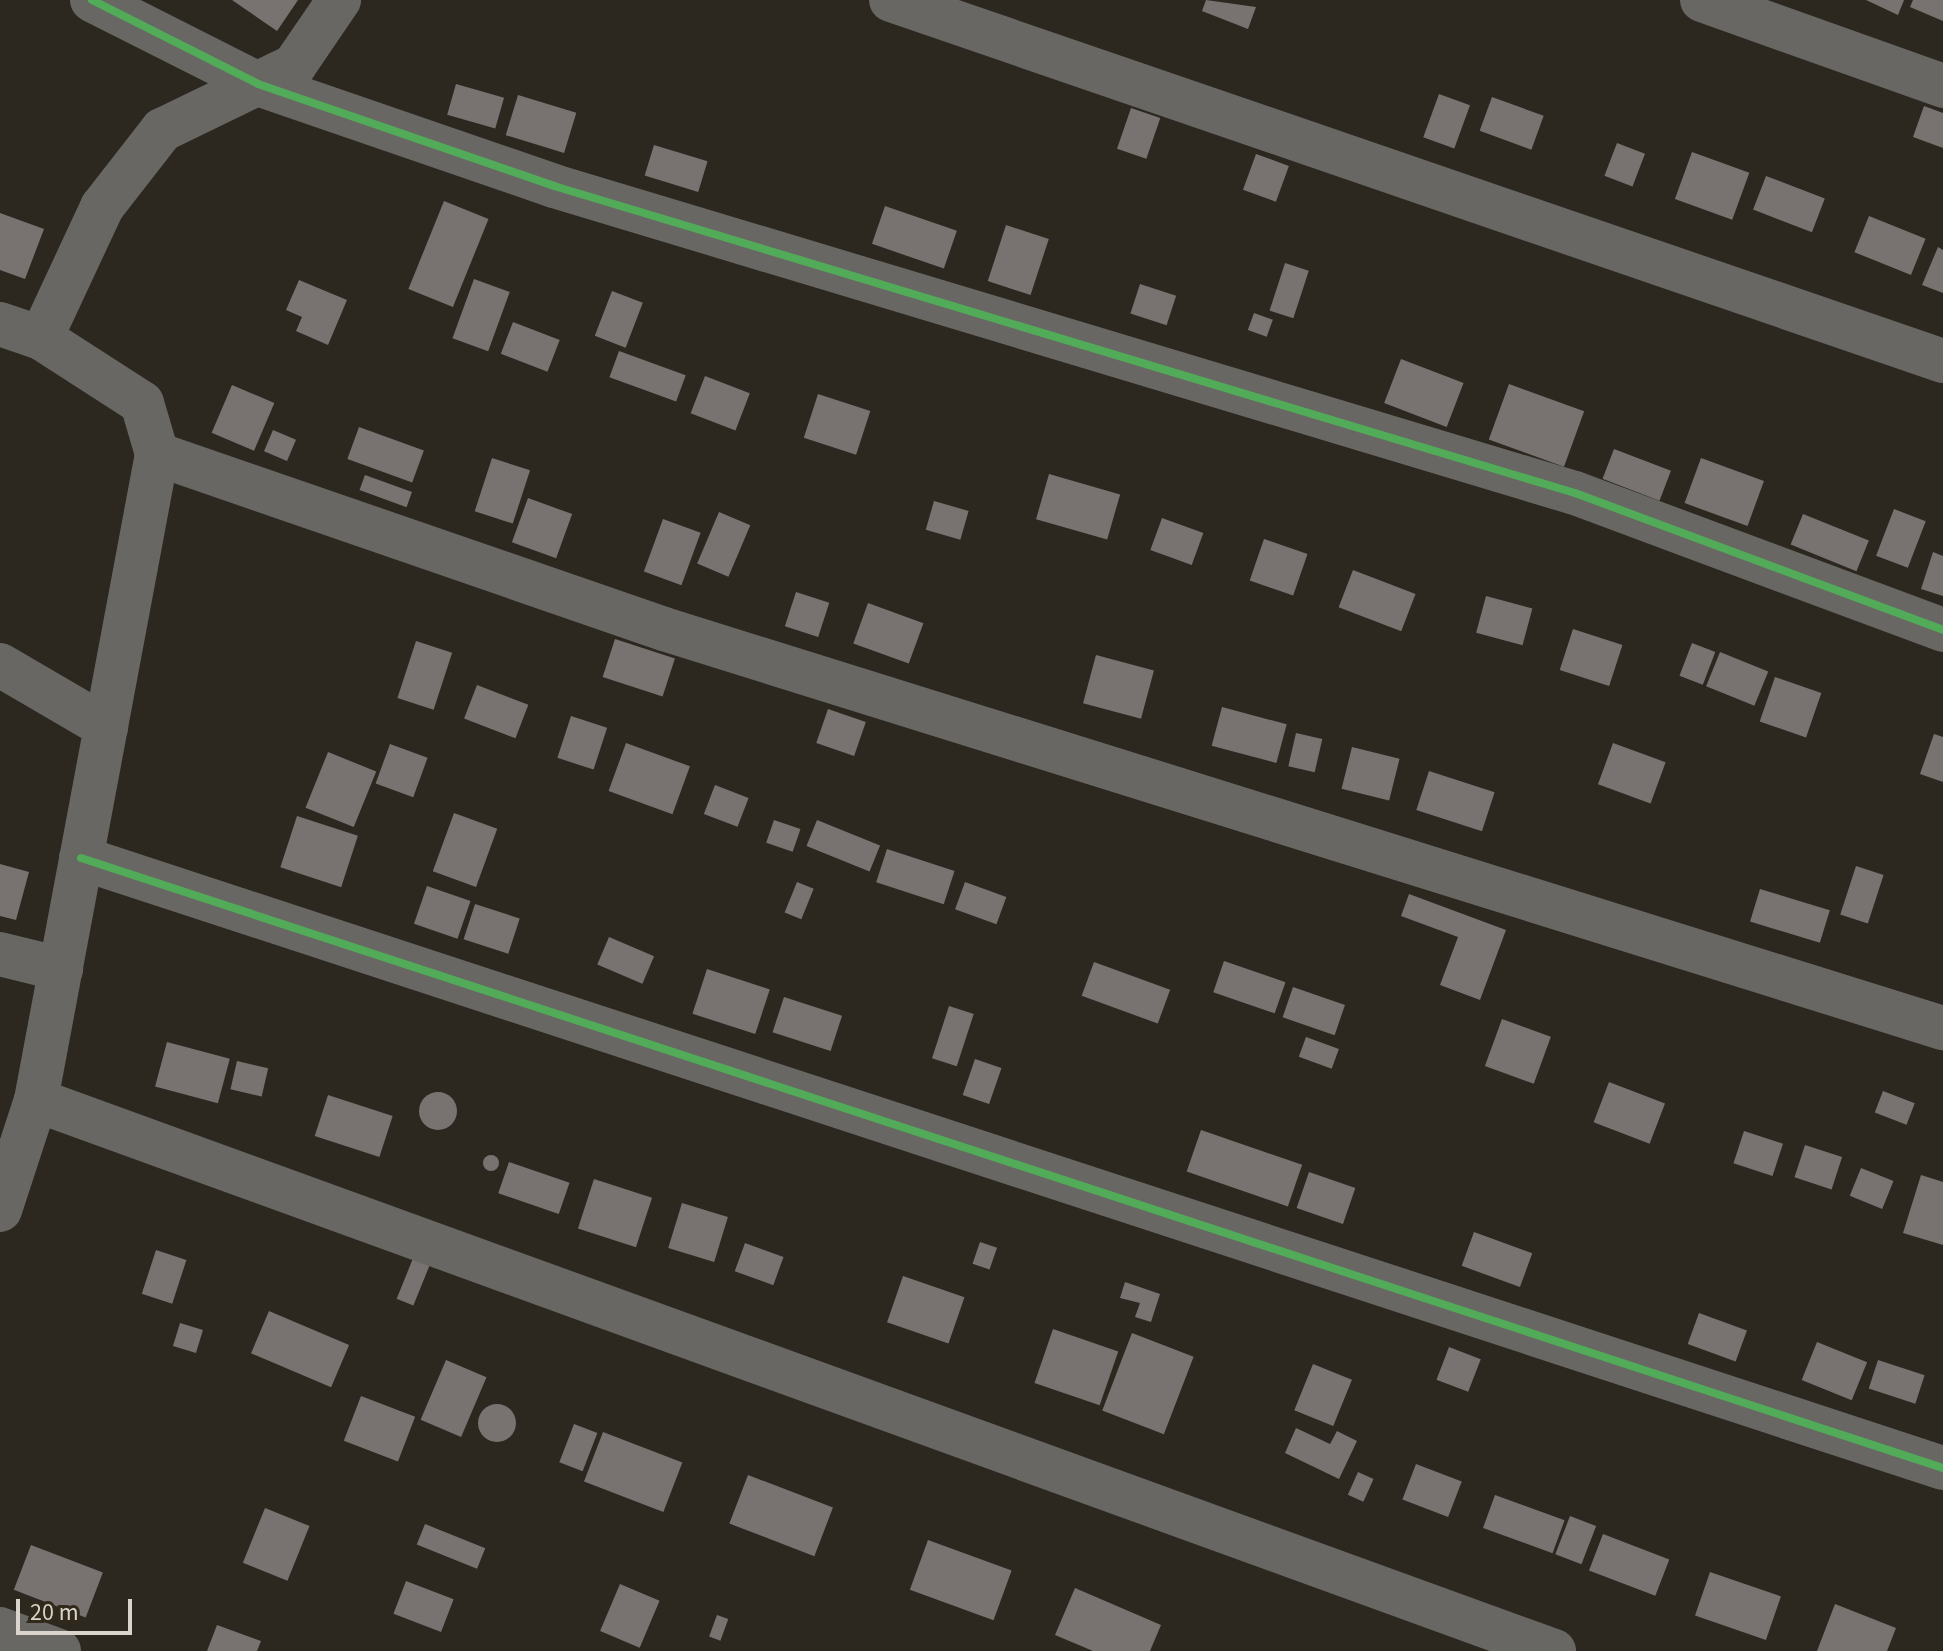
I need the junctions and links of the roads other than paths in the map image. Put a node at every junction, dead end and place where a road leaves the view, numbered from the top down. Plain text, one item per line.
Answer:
1 (92, 0) edge
2 (339, 0) edge
3 (891, 0) edge
4 (1702, 0) edge
5 (258, 84) junction
6 (1943, 86) edge
7 (0, 324) edge
8 (41, 338) junction
9 (1943, 361) edge
10 (157, 454) junction
11 (1943, 630) edge
12 (0, 665) edge
13 (106, 727) junction
14 (81, 858) junction
15 (0, 954) edge
16 (61, 969) junction
17 (1943, 1028) edge
18 (36, 1100) junction
19 (0, 1210) edge
20 (1943, 1468) edge
21 (0, 1629) edge
22 (59, 1651) edge
23 (1554, 1651) edge

1 - 5 street
2 - 5 street
3 - 9 street
4 - 6 street
5 - 8 street
5 - 11 street
7 - 8 street
8 - 10 street
10 - 13 street
10 - 17 street
12 - 13 street
13 - 14 street
14 - 16 street
14 - 20 street
15 - 16 street
16 - 18 street
18 - 19 street
18 - 23 street
21 - 22 street

